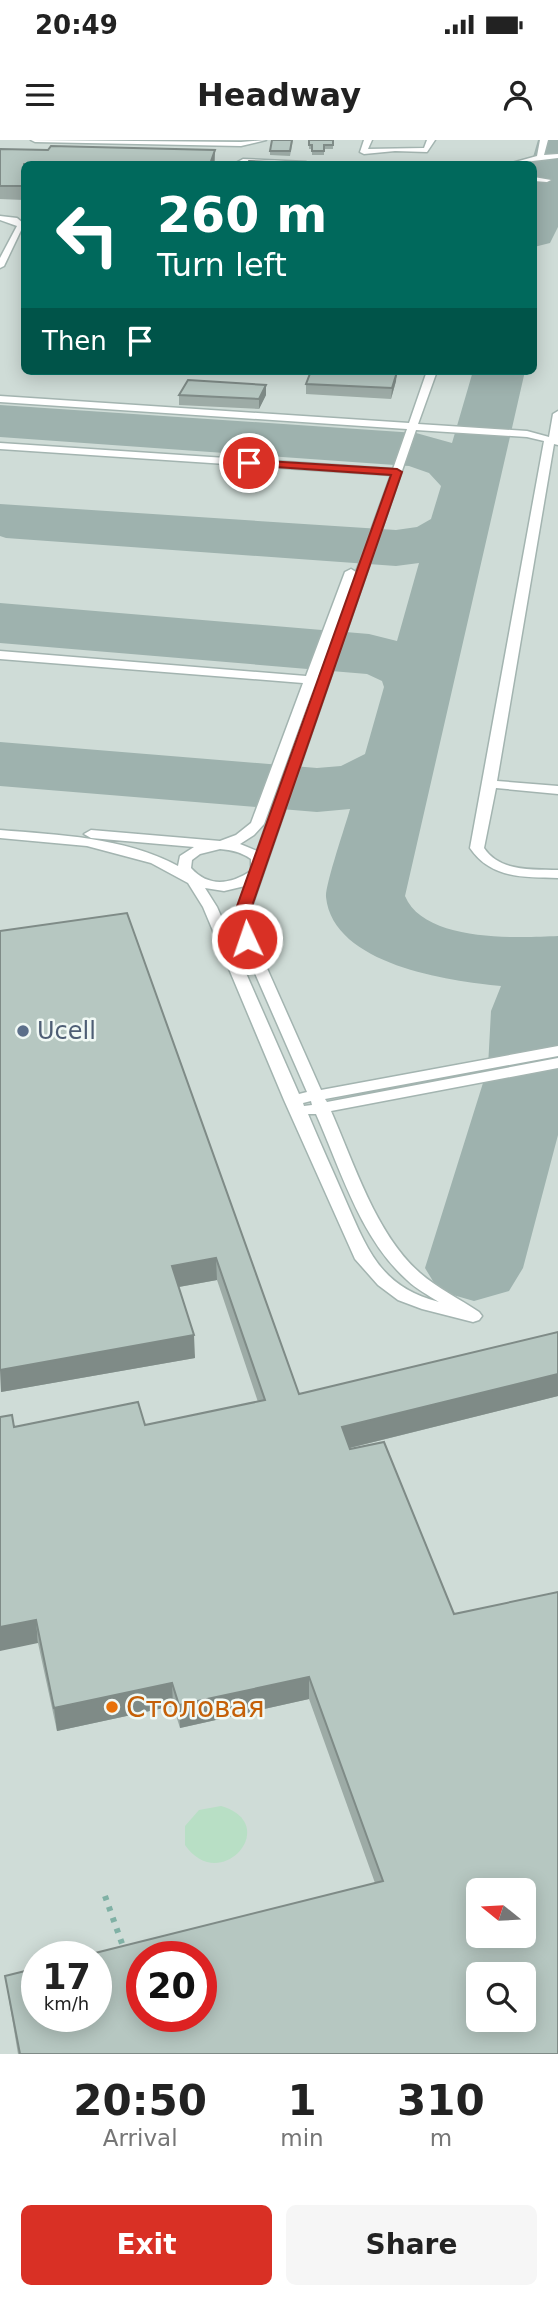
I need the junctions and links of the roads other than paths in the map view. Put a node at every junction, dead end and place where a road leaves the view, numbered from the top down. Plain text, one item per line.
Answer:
1 (35, 140) edge
2 (262, 140) edge
3 (368, 140) edge
4 (431, 140) edge
5 (544, 140) edge
6 (29, 152) edge
7 (558, 156) edge
8 (540, 157) junction
9 (523, 161) edge
10 (537, 179) edge
11 (547, 180) dead end
12 (0, 218) edge
13 (0, 266) edge
14 (430, 375) edge
15 (0, 399) edge
16 (558, 414) edge
17 (412, 423) junction
18 (555, 439) edge
19 (0, 446) edge
20 (392, 472) junction
21 (0, 655) edge
22 (317, 681) junction
23 (490, 784) junction
24 (558, 790) edge
25 (0, 826) edge
26 (0, 834) edge
27 (220, 845) junction
28 (259, 871) junction
29 (558, 874) edge
30 (193, 880) junction
31 (558, 1051) edge
32 (558, 1063) edge
33 (317, 1102) junction
34 (295, 1106) junction
35 (414, 1277) junction
36 (383, 1283) junction

1 - 2 lane
1 - 6 lane
3 - 4 lane
5 - 8 lane
7 - 8 lane
8 - 9 lane
10 - 11 lane
12 - 13 lane
14 - 17 lane
15 - 17 lane
16 - 18 lane
17 - 18 lane
17 - 20 lane
18 - 23 lane
19 - 20 lane
20 - 22 lane
21 - 22 lane
22 - 27 lane
22 - 28 lane
23 - 24 lane
23 - 29 lane
25 - 27 lane
26 - 30 lane
27 - 28 lane
27 - 30 lane
28 - 30 lane
28 - 33 lane
30 - 34 lane
31 - 33 lane
32 - 33 lane
33 - 34 lane
33 - 35 lane
34 - 36 lane
35 - 36 lane
35 - 36 lane

